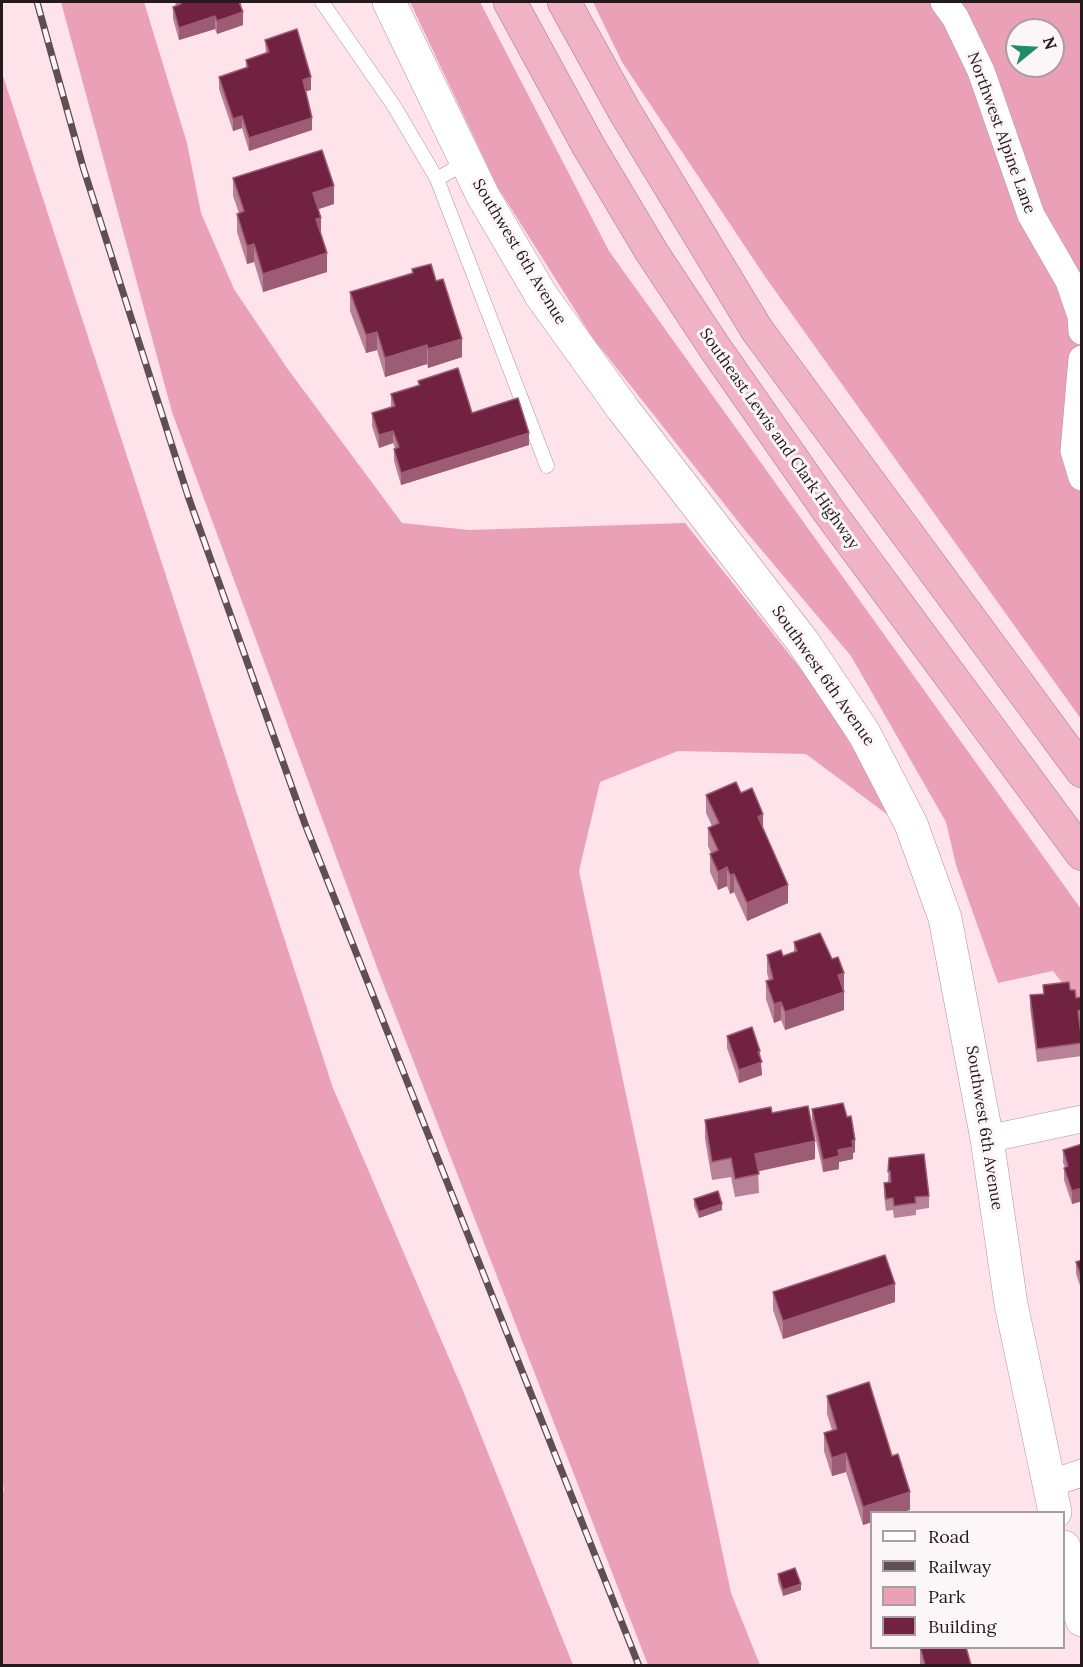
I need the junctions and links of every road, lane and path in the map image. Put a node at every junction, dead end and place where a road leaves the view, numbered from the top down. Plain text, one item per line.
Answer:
1 (322, 2) edge
2 (389, 2) edge
3 (510, 2) edge
4 (564, 2) edge
5 (944, 2) edge
6 (466, 162) junction
7 (437, 179) junction
8 (1082, 331) edge
9 (1082, 359) edge
10 (547, 466) dead end
11 (1082, 477) edge
12 (1082, 771) edge
13 (1082, 854) edge
14 (1082, 1119) edge
15 (987, 1139) junction
16 (1082, 1473) edge
17 (1052, 1498) edge
18 (1065, 1550) edge
19 (1082, 1620) edge

1 - 7 lane
2 - 6 street, Southwest 6th Avenue
3 - 13 highway, Southeast Lewis and Clark Highway
4 - 12 highway
5 - 8 street, Northwest Alpine Lane
6 - 7 lane
6 - 15 street, Southwest 6th Avenue
7 - 10 lane
9 - 11 street
14 - 15 street
15 - 17 street, Southwest 6th Avenue
16 - 17 street
18 - 19 street

